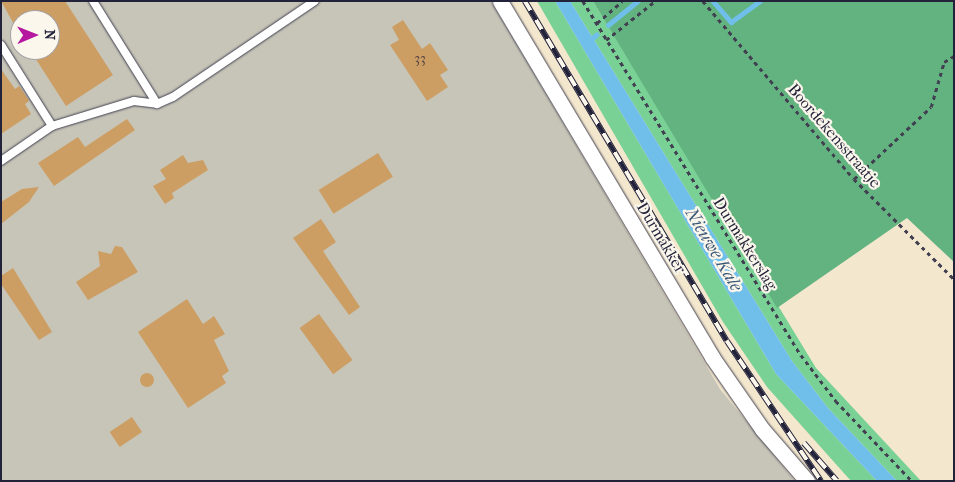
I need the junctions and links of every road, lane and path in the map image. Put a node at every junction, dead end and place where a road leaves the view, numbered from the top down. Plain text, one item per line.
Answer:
1 (93, 1) edge
2 (315, 1) edge
3 (500, 1) edge
4 (583, 1) edge
5 (622, 1) edge
6 (655, 1) edge
7 (703, 1) edge
8 (596, 24) junction
9 (606, 40) junction
10 (1, 45) edge
11 (954, 56) edge
12 (157, 104) junction
13 (52, 126) junction
14 (1, 160) edge
15 (854, 179) junction
16 (954, 279) edge
17 (807, 481) edge
18 (912, 481) edge

1 - 12 lane
2 - 12 lane
3 - 17 street, Durmakker
4 - 8 path, Durmakkerslag
5 - 8 path
6 - 9 path
7 - 15 path, Boordekensstraatje
8 - 9 path, Durmakkerslag
9 - 18 path, Durmakkerslag
10 - 13 lane
11 - 15 path
12 - 13 lane
13 - 14 lane
15 - 16 path, Boordekensstraatje

